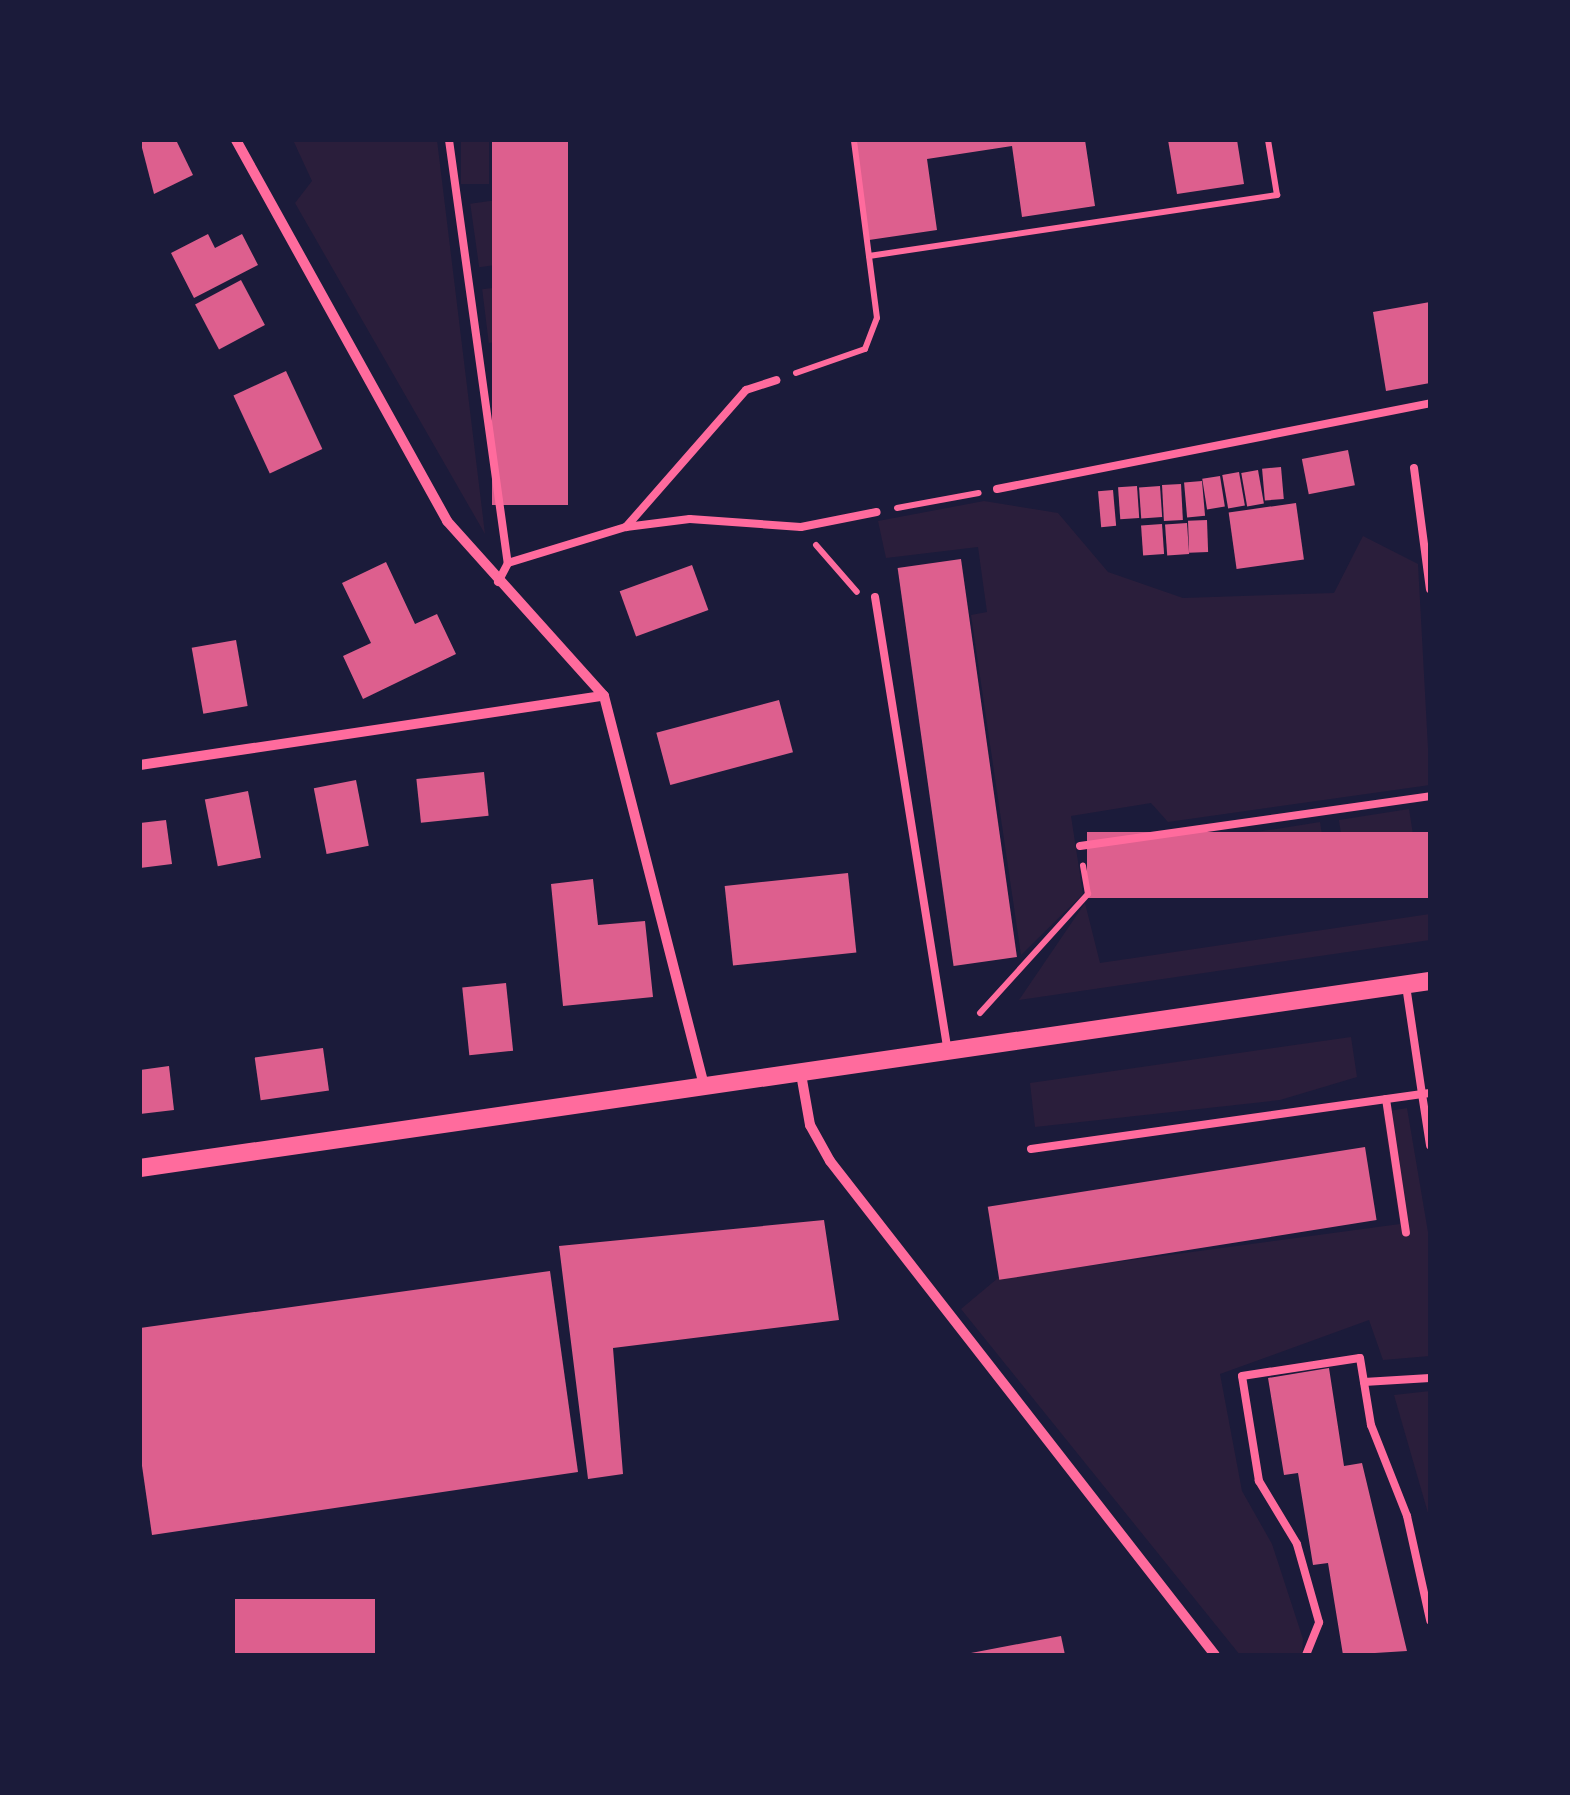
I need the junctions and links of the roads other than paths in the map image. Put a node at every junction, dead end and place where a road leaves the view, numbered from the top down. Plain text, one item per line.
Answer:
1 (236, 140) edge
2 (448, 140) edge
3 (776, 380) road end
4 (1430, 403) edge
5 (1414, 468) dead end
6 (997, 489) road end
7 (876, 512) road end
8 (626, 527) junction
9 (508, 563) junction
10 (498, 582) junction
11 (1430, 589) edge
12 (875, 597) road end
13 (604, 696) junction
14 (140, 765) edge
15 (1430, 796) edge
16 (1080, 846) road end
17 (1430, 981) edge
18 (1406, 984) junction
19 (948, 1053) junction
20 (800, 1074) junction
21 (704, 1086) junction
22 (1426, 1094) edge
23 (1386, 1099) junction
24 (1430, 1145) edge
25 (1031, 1148) dead end
26 (140, 1168) edge
27 (1406, 1232) dead end
28 (1430, 1378) edge
29 (1364, 1382) junction
30 (1430, 1620) edge
31 (1215, 1655) edge
32 (1306, 1655) edge

1 - 10 street
2 - 9 lane
3 - 8 lane
4 - 6 lane
5 - 11 lane
7 - 8 lane
8 - 9 lane
9 - 10 lane
10 - 13 street
12 - 19 lane
13 - 14 street
13 - 21 street
15 - 16 lane
17 - 18 street
18 - 19 street
18 - 22 lane
19 - 20 street
20 - 21 street
20 - 31 street
21 - 26 street
22 - 23 lane
22 - 24 lane
23 - 25 lane
23 - 27 lane
28 - 29 lane
29 - 30 lane
29 - 32 lane

